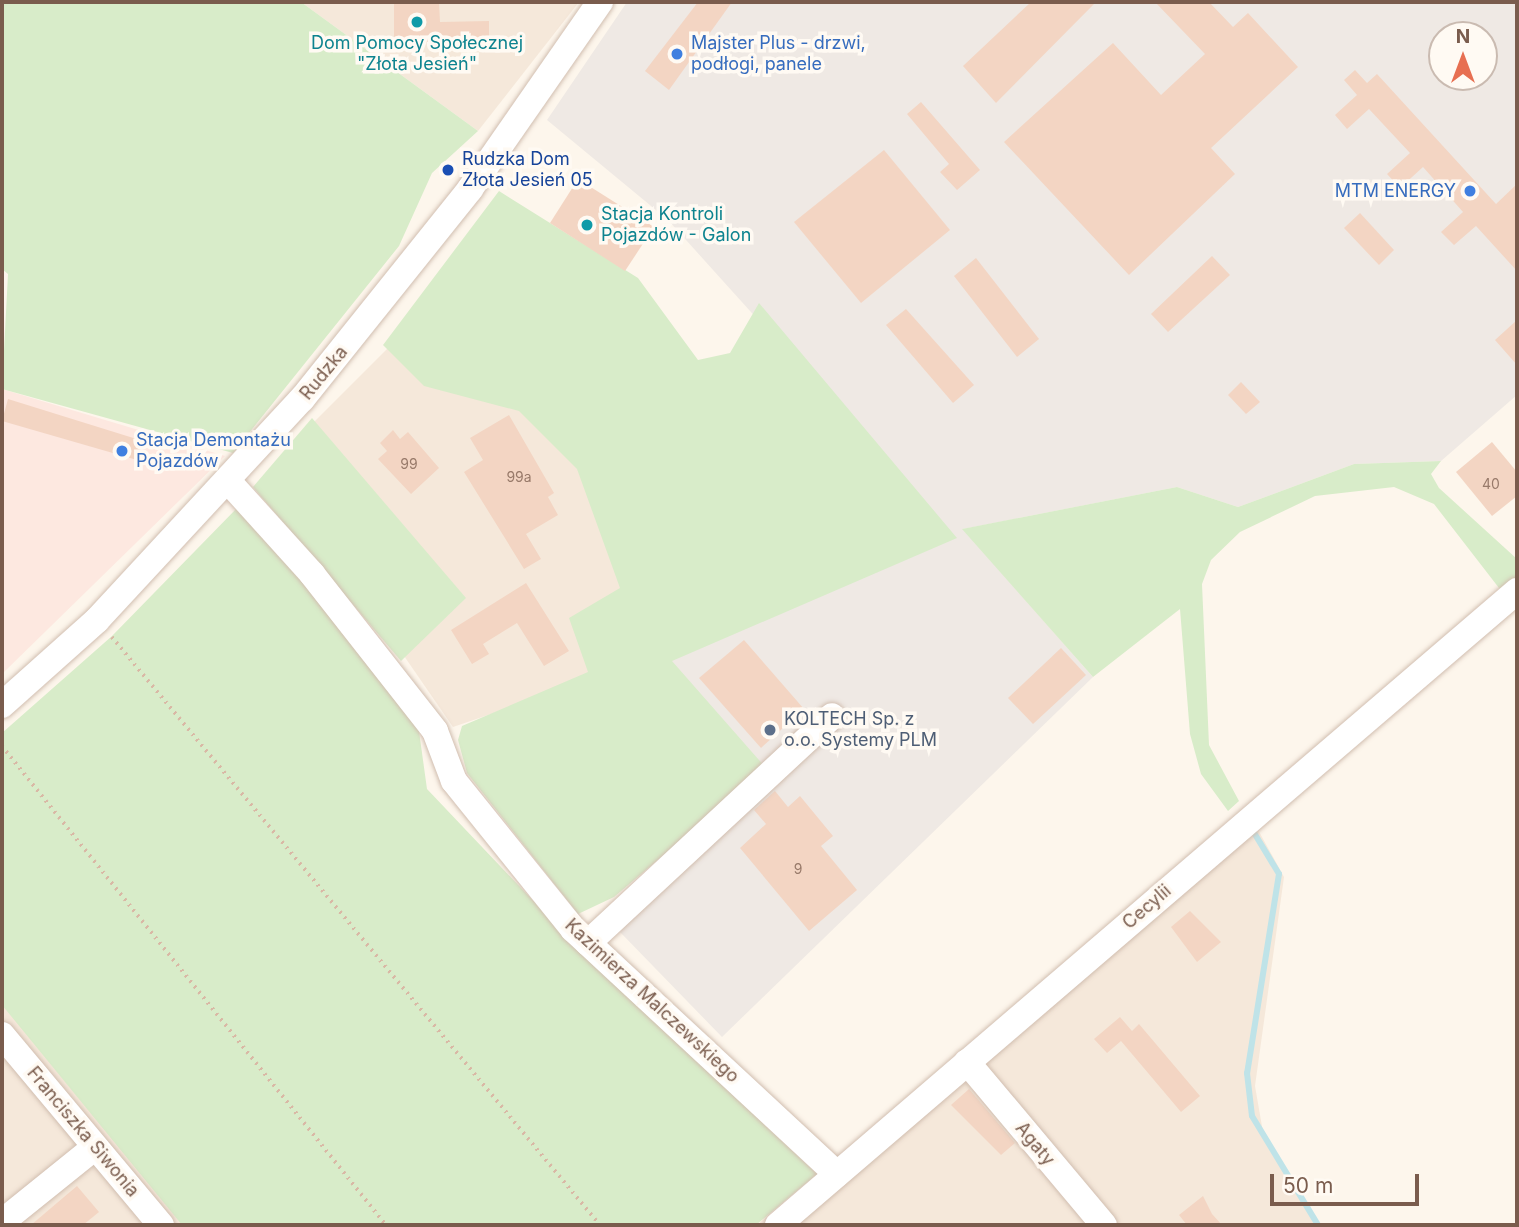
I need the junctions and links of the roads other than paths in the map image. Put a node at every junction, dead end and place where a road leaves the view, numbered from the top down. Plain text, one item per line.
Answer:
1 (600, 2) edge
2 (229, 482) junction
3 (1517, 591) edge
4 (2, 705) edge
5 (832, 716) dead end
6 (588, 943) junction
7 (3, 1038) edge
8 (967, 1062) junction
9 (95, 1147) junction
10 (837, 1174) junction
11 (2, 1222) edge
12 (161, 1225) edge
13 (778, 1225) edge
14 (1104, 1225) edge

1 - 2 street, Rudzka
2 - 4 street, Rudzka
2 - 6 street, Kazimierza Malczewskiego
3 - 8 street, Cecylii
5 - 6 street
6 - 10 street, Kazimierza Malczewskiego
7 - 9 street, Franciszka Siwonia
8 - 10 street, Cecylii
8 - 14 street, Agaty
9 - 11 street
9 - 12 street, Franciszka Siwonia
10 - 13 street, Cecylii

